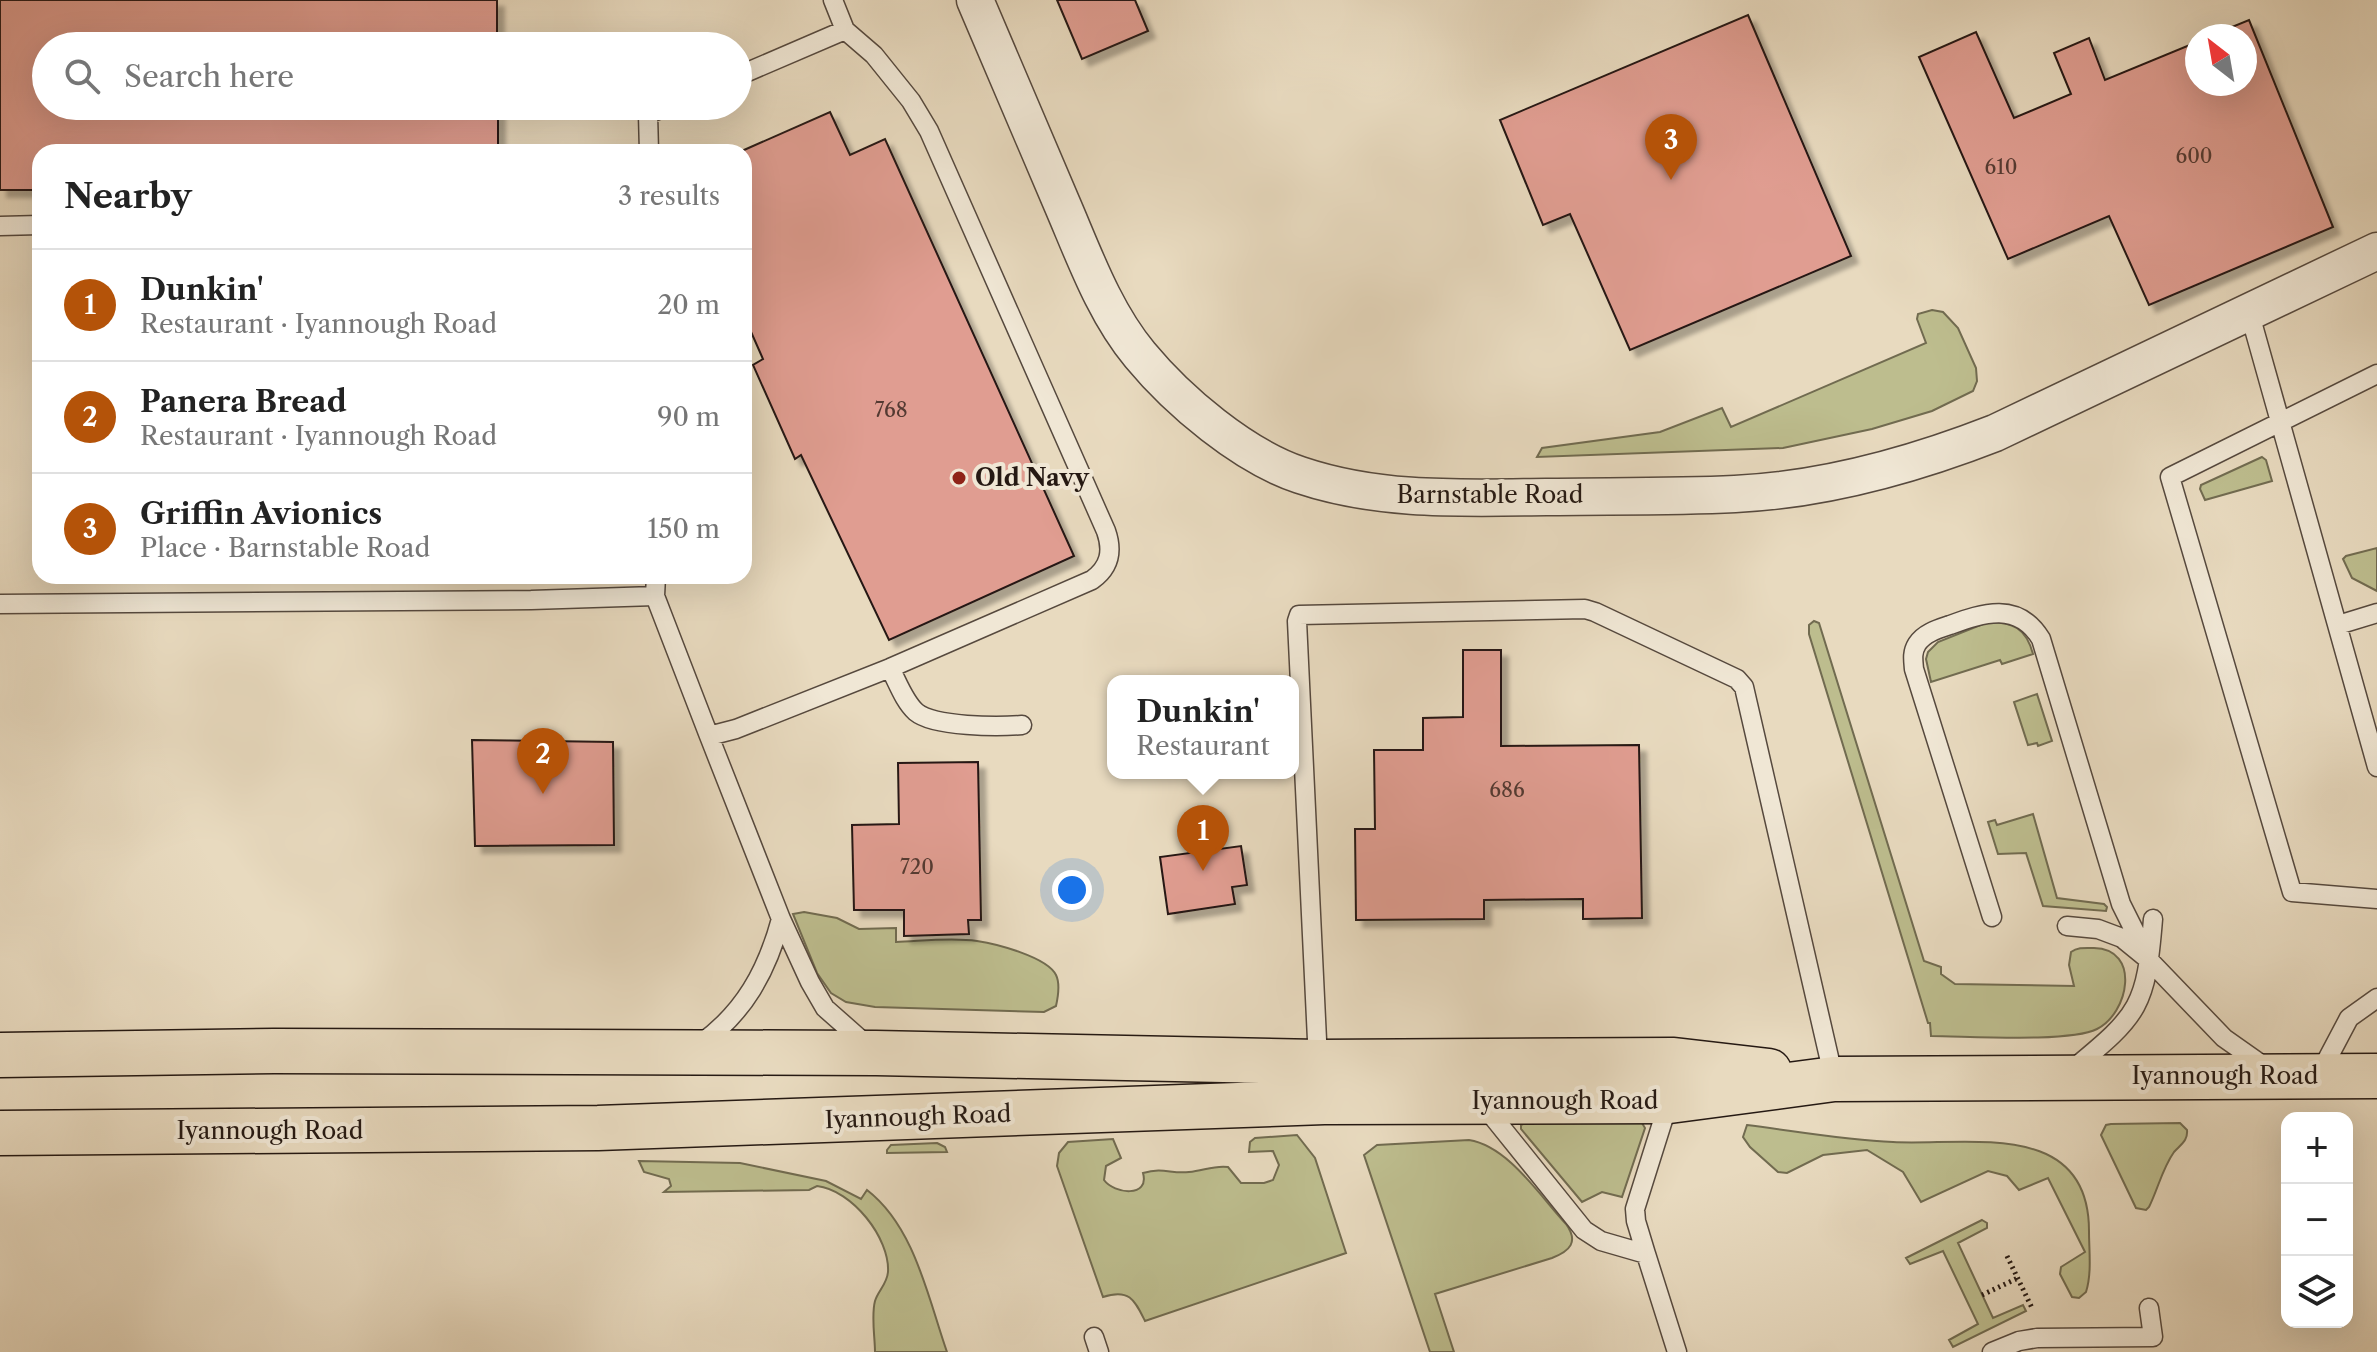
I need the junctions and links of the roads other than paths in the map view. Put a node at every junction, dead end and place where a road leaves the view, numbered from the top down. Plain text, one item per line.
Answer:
1 (833, 0) edge
2 (975, 0) edge
3 (845, 30) junction
4 (752, 70) edge
5 (648, 120) edge
6 (649, 144) edge
7 (32, 225) edge
8 (0, 226) edge
9 (2377, 251) edge
10 (2249, 311) junction
11 (2377, 374) edge
12 (2281, 420) junction
13 (656, 584) edge
14 (655, 596) junction
15 (0, 604) edge
16 (2377, 613) edge
17 (2338, 625) junction
18 (890, 668) junction
19 (1022, 725) dead end
20 (709, 736) junction
21 (2377, 767) edge
22 (2377, 899) edge
23 (1992, 917) dead end
24 (781, 919) junction
25 (2153, 919) dead end
26 (2067, 926) dead end
27 (2149, 960) junction
28 (2377, 998) edge
29 (689, 1052) junction
30 (876, 1053) junction
31 (0, 1055) edge
32 (1318, 1062) junction
33 (2277, 1075) junction
34 (2319, 1075) junction
35 (2065, 1076) junction
36 (2377, 1076) edge
37 (1834, 1079) junction
38 (1481, 1101) junction
39 (1669, 1101) junction
40 (0, 1133) edge
41 (1646, 1254) junction
42 (2149, 1308) dead end
43 (2154, 1344) edge
44 (1677, 1352) edge
45 (1992, 1352) edge

1 - 3 lane
2 - 10 street, Barnstable Road
3 - 4 lane
3 - 18 lane
5 - 6 lane
7 - 8 lane
9 - 10 street, Barnstable Road
10 - 12 lane
11 - 12 lane
12 - 17 lane
12 - 22 lane
13 - 14 lane
14 - 15 lane
14 - 20 lane
16 - 17 lane
17 - 21 lane
18 - 19 lane
18 - 20 lane
20 - 24 lane
23 - 27 lane
24 - 29 lane
24 - 30 lane
25 - 27 lane
26 - 27 lane
27 - 33 lane
27 - 35 lane
28 - 34 lane
29 - 30 main road, Iyannough Road
29 - 31 main road, Iyannough Road
30 - 32 main road, Iyannough Road
32 - 37 main road, Iyannough Road
32 - 37 lane
33 - 34 main road, Iyannough Road
33 - 35 main road, Iyannough Road
34 - 36 main road, Iyannough Road
35 - 37 main road, Iyannough Road
37 - 39 main road, Iyannough Road
38 - 39 main road, Iyannough Road
38 - 40 main road, Iyannough Road
38 - 41 lane
39 - 41 lane
41 - 44 lane
42 - 43 lane
43 - 45 lane

